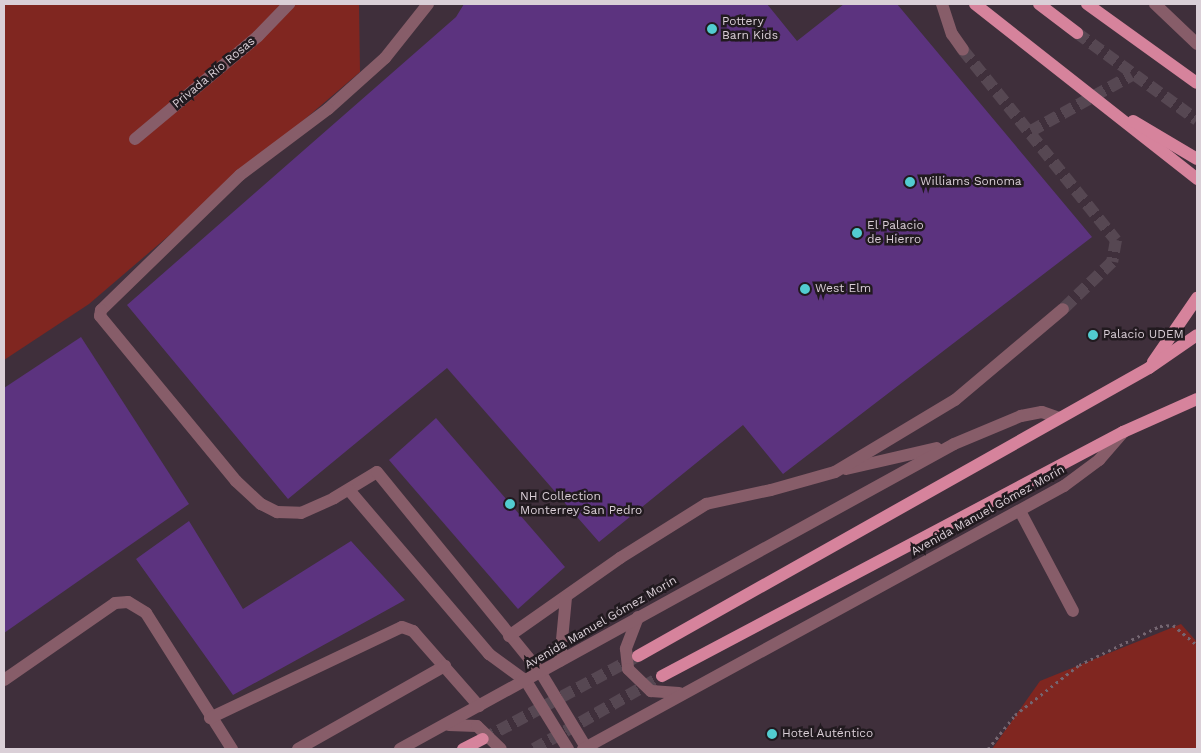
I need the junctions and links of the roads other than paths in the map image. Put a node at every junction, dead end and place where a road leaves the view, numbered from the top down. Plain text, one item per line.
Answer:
1 (289, 4) edge
2 (428, 4) edge
3 (942, 4) edge
4 (975, 4) edge
5 (1039, 4) edge
6 (1087, 4) edge
7 (1155, 4) edge
8 (1077, 33) tunnel mouth
9 (1197, 44) edge
10 (963, 50) tunnel mouth
11 (1197, 83) edge
12 (1103, 103) junction
13 (135, 139) dead end
14 (1197, 160) edge
15 (1197, 179) edge
16 (1197, 298) edge
17 (1063, 308) tunnel mouth
18 (1197, 335) edge
19 (1149, 368) junction
20 (1197, 399) edge
21 (1058, 418) junction
22 (1123, 432) junction
23 (954, 444) junction
24 (835, 472) junction
25 (349, 490) junction
26 (1020, 511) junction
27 (566, 598) junction
28 (1073, 612) dead end
29 (638, 617) junction
30 (509, 636) junction
31 (638, 656) tunnel mouth
32 (560, 661) junction
33 (445, 666) junction
34 (541, 673) junction
35 (662, 676) tunnel mouth
36 (4, 680) edge
37 (526, 681) junction
38 (682, 693) junction
39 (479, 706) junction
40 (210, 718) junction
41 (445, 725) junction
42 (483, 738) tunnel mouth
43 (232, 749) edge
44 (298, 749) edge
45 (400, 749) edge
46 (463, 749) edge
47 (501, 749) edge
48 (568, 749) edge
49 (585, 749) edge

1 - 13 street, Privada Río Rosas
2 - 25 street
3 - 10 street
4 - 12 main road
5 - 8 main road
6 - 11 main road
7 - 9 street
12 - 14 main road
12 - 15 main road
16 - 19 main road
17 - 24 street
18 - 19 main road
19 - 21 main road
20 - 22 main road
21 - 23 street, Avenida Manuel Gómez Morín
21 - 31 main road
22 - 26 street, Avenida Manuel Gómez Morín
22 - 35 main road, Avenida Manuel Gómez Morín
23 - 24 street
23 - 29 street, Avenida Manuel Gómez Morín
24 - 27 street
25 - 30 street
25 - 37 street
26 - 28 street
26 - 38 street, Avenida Manuel Gómez Morín
27 - 30 street
27 - 32 street
29 - 32 street, Avenida Manuel Gómez Morín
29 - 38 street
30 - 34 street
32 - 34 street, Avenida Manuel Gómez Morín
33 - 39 street
33 - 40 street
33 - 44 street
34 - 37 street, Avenida Manuel Gómez Morín
34 - 49 street
36 - 40 street
37 - 39 street, Avenida Manuel Gómez Morín
37 - 48 street
38 - 49 street, Avenida Manuel Gómez Morín
39 - 41 street, Avenida Manuel Gómez Morín
40 - 43 street
41 - 45 street, Avenida Manuel Gómez Morín
41 - 47 street
42 - 46 main road

